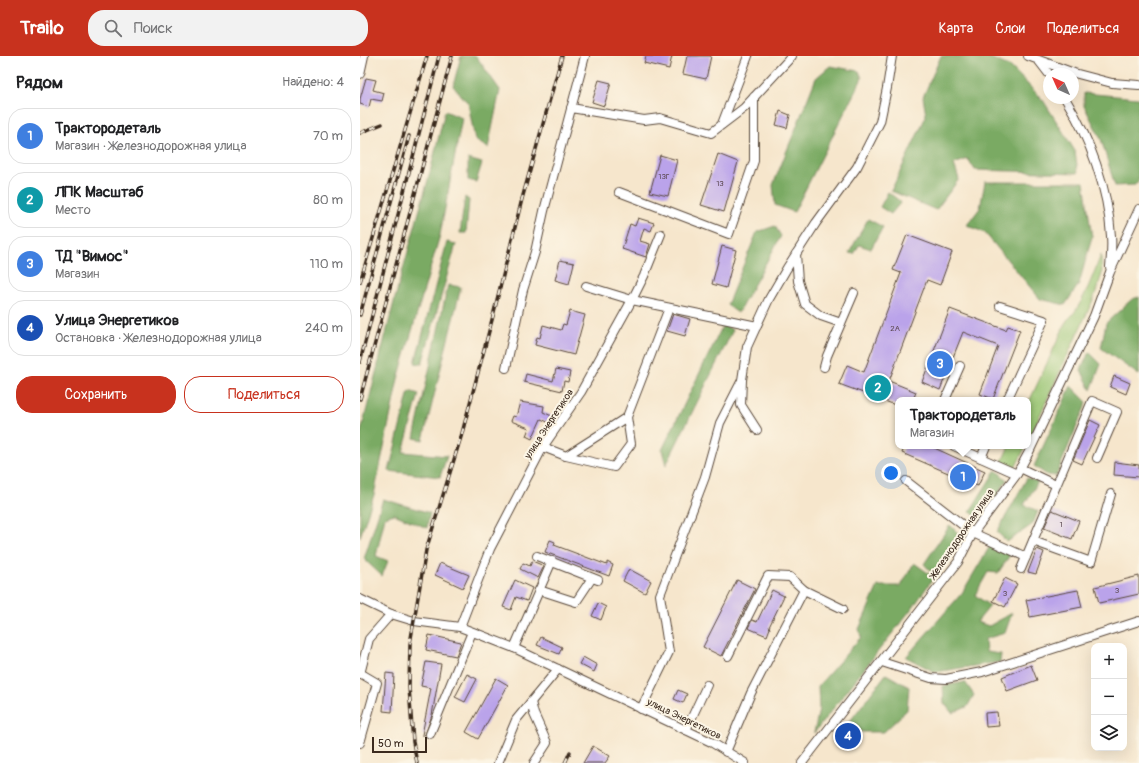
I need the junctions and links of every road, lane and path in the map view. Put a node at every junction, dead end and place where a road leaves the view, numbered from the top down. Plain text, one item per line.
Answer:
1 (364, 56) edge
2 (585, 56) edge
3 (748, 56) edge
4 (792, 56) edge
5 (892, 56) edge
6 (1028, 56) edge
7 (1038, 61) junction
8 (1044, 68) edge
9 (360, 74) edge
10 (1139, 85) edge
11 (754, 97) junction
12 (1068, 104) edge
13 (571, 108) junction
14 (722, 125) junction
15 (619, 192) dead end
16 (1139, 209) edge
17 (661, 234) dead end
18 (796, 254) junction
19 (1110, 272) junction
20 (586, 286) dead end
21 (854, 293) dead end
22 (632, 300) junction
23 (1000, 306) dead end
24 (669, 308) junction
25 (841, 323) junction
26 (757, 326) junction
27 (960, 366) dead end
28 (824, 367) dead end
29 (506, 368) dead end
30 (742, 380) junction
31 (946, 397) edge
32 (1008, 397) edge
33 (627, 417) junction
34 (757, 430) dead end
35 (1031, 444) edge
36 (543, 448) junction
37 (961, 449) edge
38 (985, 449) edge
39 (1029, 449) edge
40 (566, 456) junction
41 (981, 458) junction
42 (1097, 458) dead end
43 (1018, 471) junction
44 (906, 481) dead end
45 (1056, 485) junction
46 (1111, 494) dead end
47 (973, 533) junction
48 (1033, 541) junction
49 (537, 556) dead end
50 (1026, 557) junction
51 (552, 561) junction
52 (1021, 569) dead end
53 (539, 590) junction
54 (804, 590) junction
55 (360, 599) edge
56 (843, 609) dead end
57 (391, 614) junction
58 (1139, 622) edge
59 (460, 628) junction
60 (472, 632) junction
61 (514, 648) junction
62 (728, 656) dead end
63 (882, 662) junction
64 (558, 669) junction
65 (360, 674) edge
66 (707, 685) dead end
67 (531, 702) junction
68 (641, 709) junction
69 (686, 730) junction
70 (430, 734) dead end
71 (360, 743) edge
72 (726, 752) junction
73 (498, 763) edge
74 (534, 763) edge
75 (745, 763) edge
76 (802, 763) edge

1 - 9 street
2 - 13 street
3 - 14 street
4 - 11 street
5 - 18 street
6 - 7 street
7 - 8 street
7 - 10 street
11 - 14 street
11 - 15 street
12 - 19 street
13 - 14 street
13 - 29 street
16 - 19 street
17 - 22 street, улица Энергетиков
18 - 25 street
18 - 26 street
19 - 35 street, Железнодорожная улица
20 - 22 street
21 - 25 street
22 - 24 street
22 - 36 street, улица Энергетиков
23 - 32 street
24 - 26 street
24 - 33 street
25 - 28 street
26 - 30 street
27 - 31 street
30 - 34 street
30 - 68 street
33 - 40 street
33 - 40 street
36 - 40 street
36 - 59 street, улица Энергетиков
37 - 41 street
38 - 41 street
39 - 43 street, Железнодорожная улица
41 - 43 street
42 - 45 street
43 - 45 street
43 - 47 street, Железнодорожная улица
44 - 47 street
45 - 48 street
46 - 48 street
47 - 50 street
47 - 63 street, Железнодорожная улица
48 - 50 street
49 - 51 street
50 - 52 street
51 - 53 street
51 - 53 street
53 - 61 street
54 - 56 street
54 - 62 street
54 - 72 street
55 - 57 street, улица Энергетиков
57 - 59 street, улица Энергетиков
57 - 65 street
58 - 63 street
59 - 60 street, улица Энергетиков
60 - 61 street, улица Энергетиков
60 - 70 street
61 - 64 street, улица Энергетиков
63 - 76 street, Железнодорожная улица
64 - 67 street
64 - 68 street, улица Энергетиков
65 - 71 street
66 - 69 street
67 - 73 street
67 - 74 street
68 - 69 street, улица Энергетиков
69 - 72 street, улица Энергетиков
72 - 75 street, улица Энергетиков

